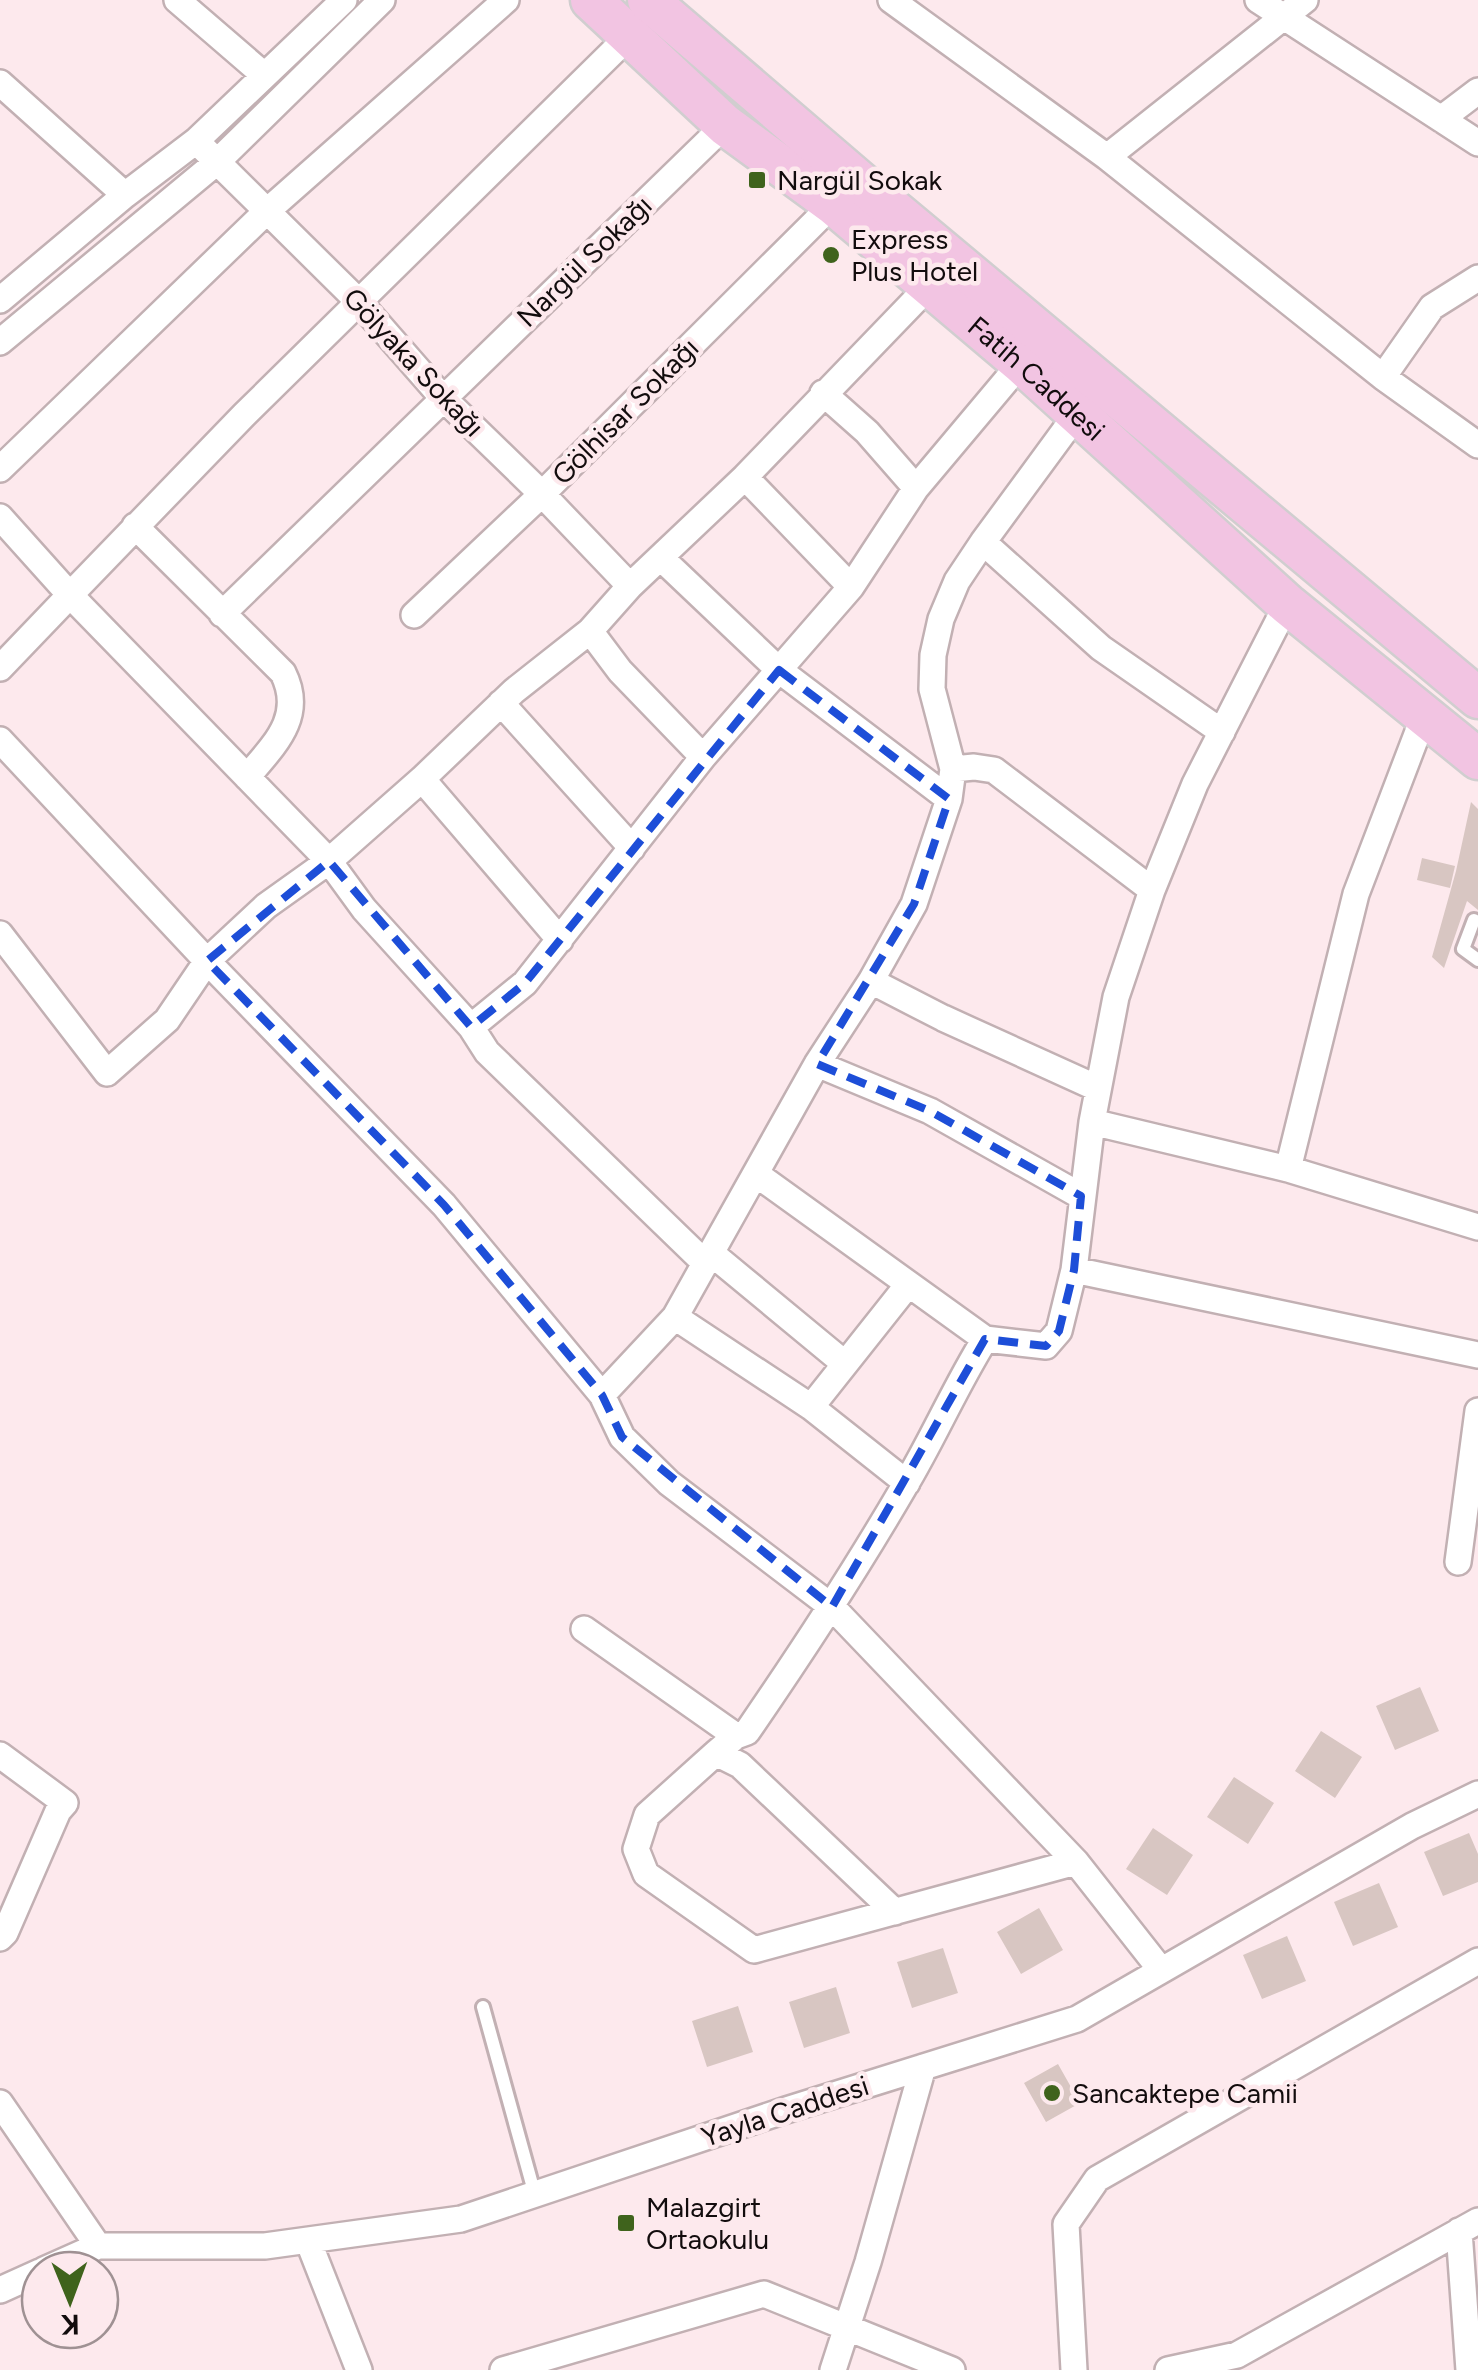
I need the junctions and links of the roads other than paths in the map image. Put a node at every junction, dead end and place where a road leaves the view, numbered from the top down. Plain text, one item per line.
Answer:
1 (177, 0) edge
2 (344, 0) edge
3 (382, 0) edge
4 (506, 0) edge
5 (590, 0) edge
6 (648, 0) edge
7 (891, 0) edge
8 (1258, 0) edge
9 (1305, 0) edge
10 (1283, 17) junction
11 (629, 36) junction
12 (264, 76) junction
13 (0, 82) edge
14 (1478, 91) edge
15 (1441, 119) junction
16 (725, 125) junction
17 (196, 140) junction
18 (1478, 143) edge
19 (1107, 157) junction
20 (217, 162) junction
21 (125, 195) junction
22 (833, 204) junction
23 (266, 212) junction
24 (1478, 278) edge
25 (929, 286) junction
26 (0, 300) edge
27 (358, 302) junction
28 (0, 342) edge
29 (1021, 364) junction
30 (1383, 377) junction
31 (824, 393) junction
32 (442, 397) junction
33 (1077, 414) junction
34 (1478, 445) edge
35 (0, 469) edge
36 (745, 477) junction
37 (916, 488) junction
38 (542, 494) junction
39 (0, 516) edge
40 (135, 526) junction
41 (983, 542) junction
42 (662, 558) junction
43 (630, 586) junction
44 (851, 587) junction
45 (70, 595) junction
46 (1288, 604) junction
47 (222, 614) junction
48 (414, 615) dead end
49 (590, 631) junction
50 (0, 668) edge
51 (779, 670) junction
52 (1475, 687) edge
53 (500, 704) junction
54 (1424, 716) junction
55 (1222, 732) junction
56 (0, 740) edge
57 (703, 757) junction
58 (1478, 759) edge
59 (954, 769) junction
60 (246, 777) junction
61 (422, 779) junction
62 (949, 799) junction
63 (632, 848) junction
64 (329, 861) junction
65 (1152, 890) junction
66 (1474, 920) dead end
67 (0, 934) edge
68 (560, 940) junction
69 (1478, 960) edge
70 (207, 961) junction
71 (871, 981) junction
72 (471, 1027) junction
73 (817, 1064) junction
74 (1098, 1088) junction
75 (1092, 1122) junction
76 (1288, 1169) junction
77 (756, 1174) junction
78 (1081, 1196) junction
79 (1478, 1227) edge
80 (708, 1258) junction
81 (1074, 1270) junction
82 (906, 1286) junction
83 (675, 1317) junction
84 (985, 1340) junction
85 (1478, 1354) edge
86 (844, 1363) junction
87 (602, 1396) junction
88 (811, 1407) junction
89 (1478, 1411) edge
90 (907, 1483) junction
91 (1458, 1562) dead end
92 (832, 1606) junction
93 (584, 1629) dead end
94 (726, 1744) junction
95 (0, 1756) edge
96 (1478, 1794) edge
97 (1076, 1862) junction
98 (895, 1912) junction
99 (0, 1938) edge
100 (1478, 1960) edge
101 (1161, 1970) junction
102 (483, 2007) dead end
103 (923, 2067) junction
104 (0, 2103) edge
105 (535, 2195) junction
106 (1469, 2226) edge
107 (310, 2243) junction
108 (98, 2246) junction
109 (89, 2250) edge
110 (846, 2328) junction
111 (359, 2370) edge
112 (503, 2370) edge
113 (833, 2370) edge
114 (952, 2370) edge
115 (1074, 2370) edge
116 (1168, 2370) edge
117 (1469, 2370) edge

1 - 12 street
2 - 12 street
3 - 20 street
4 - 23 street
5 - 11 main road, Fatih Caddesi
6 - 52 main road, Fatih Caddesi
7 - 19 street
8 - 10 street
9 - 10 street
10 - 15 street
10 - 19 street
11 - 16 main road, Fatih Caddesi
11 - 27 street
12 - 17 street
13 - 21 street
14 - 15 street
15 - 18 street
16 - 22 main road, Fatih Caddesi
16 - 32 street, Nargül Sokağı
17 - 20 street, Gölyaka Sokağı
17 - 21 street
19 - 30 street
20 - 23 street, Gölyaka Sokağı
20 - 28 street
21 - 26 street
22 - 25 main road, Fatih Caddesi
22 - 38 street, Gölhisar Sokağı
23 - 27 street, Gölyaka Sokağı
23 - 35 street
24 - 30 street
25 - 29 main road, Fatih Caddesi
25 - 31 street
27 - 32 street, Gölyaka Sokağı
27 - 40 street
29 - 33 main road, Fatih Caddesi
29 - 37 street
30 - 34 street
31 - 36 street
31 - 37 street
32 - 38 street, Gölyaka Sokağı
32 - 47 street, Nargül Sokağı
33 - 41 street
33 - 46 main road, Fatih Caddesi
36 - 42 street
36 - 44 street
37 - 44 street
38 - 43 street, Gölyaka Sokağı
38 - 48 street, Gölhisar Sokağı
39 - 45 street
40 - 45 street
40 - 47 street
41 - 55 street
41 - 59 street
42 - 43 street
42 - 51 street
43 - 49 street
44 - 51 street
45 - 50 street
45 - 60 street
46 - 54 main road, Fatih Caddesi
46 - 55 street
47 - 60 street
49 - 53 street
49 - 57 street
51 - 57 street
51 - 62 street
53 - 61 street
53 - 63 street
54 - 58 main road, Fatih Caddesi
54 - 76 street
55 - 65 street
56 - 70 street
57 - 63 street
59 - 62 street
59 - 65 street
60 - 64 street
61 - 64 street
61 - 68 street
62 - 71 street
63 - 68 street
64 - 70 street
64 - 72 street
65 - 74 street
66 - 69 lane
67 - 70 street
68 - 72 street
70 - 87 street
71 - 73 street
71 - 74 street
72 - 80 street
73 - 77 street
73 - 78 street
74 - 75 street
75 - 76 street
75 - 78 street
76 - 79 street
77 - 80 street
77 - 82 street
78 - 81 street
80 - 83 street
80 - 86 street
81 - 84 street
81 - 85 street
82 - 84 street
82 - 86 street
83 - 87 street
83 - 88 street
84 - 90 street
86 - 88 street
87 - 92 street
88 - 90 street
89 - 91 street
90 - 92 street
92 - 94 street
92 - 97 street
93 - 94 street
94 - 98 street
94 - 98 street
95 - 99 street
96 - 101 street, Yayla Caddesi
97 - 98 street
97 - 101 street
100 - 115 street
101 - 103 street, Yayla Caddesi
102 - 105 lane
103 - 105 street, Yayla Caddesi
103 - 110 street
104 - 108 street
105 - 107 street, Yayla Caddesi
106 - 116 street
106 - 117 street
107 - 108 street, Yayla Caddesi
107 - 111 street
108 - 109 street, Yayla Caddesi
110 - 112 street
110 - 113 street
110 - 114 street

